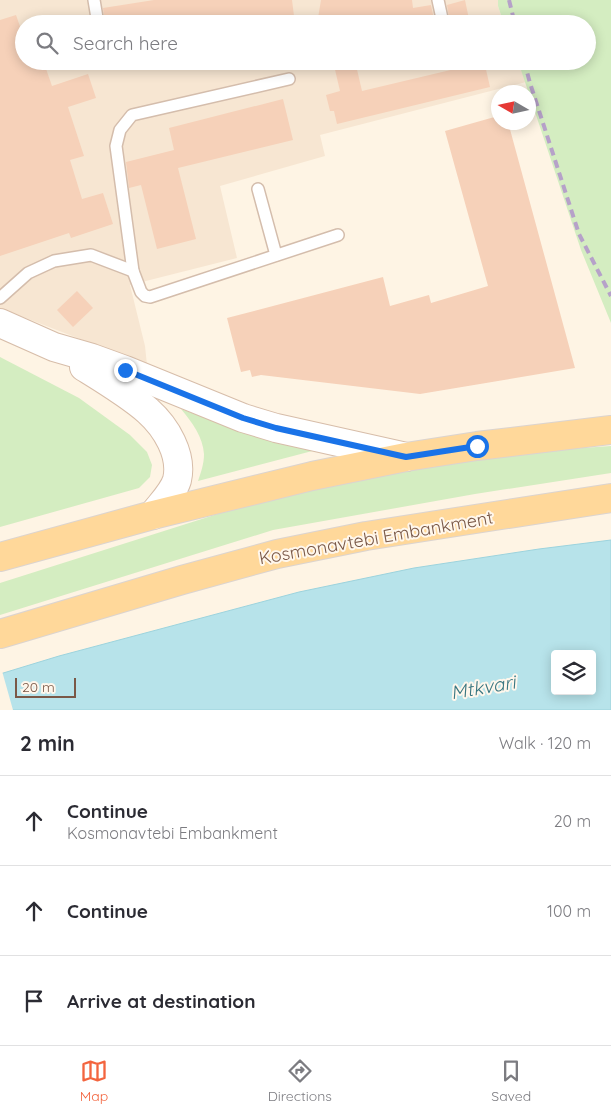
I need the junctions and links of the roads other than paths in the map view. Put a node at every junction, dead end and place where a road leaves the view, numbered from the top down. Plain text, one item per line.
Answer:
1 (94, 0) edge
2 (438, 0) edge
3 (96, 15) edge
4 (441, 15) edge
5 (290, 79) dead end
6 (258, 189) dead end
7 (338, 235) dead end
8 (276, 255) junction
9 (133, 271) junction
10 (0, 298) edge
11 (0, 323) edge
12 (54, 347) junction
13 (611, 430) edge
14 (406, 457) junction
15 (611, 498) edge
16 (153, 515) junction
17 (0, 557) edge
18 (0, 634) edge

1 - 3 lane
2 - 4 lane
5 - 9 lane
6 - 8 lane
7 - 8 lane
8 - 9 lane
9 - 10 lane
11 - 12 main road
12 - 14 main road
12 - 16 main road
13 - 14 main road
14 - 16 main road
15 - 18 main road, Kosmonavtebi Embankment
16 - 17 main road

